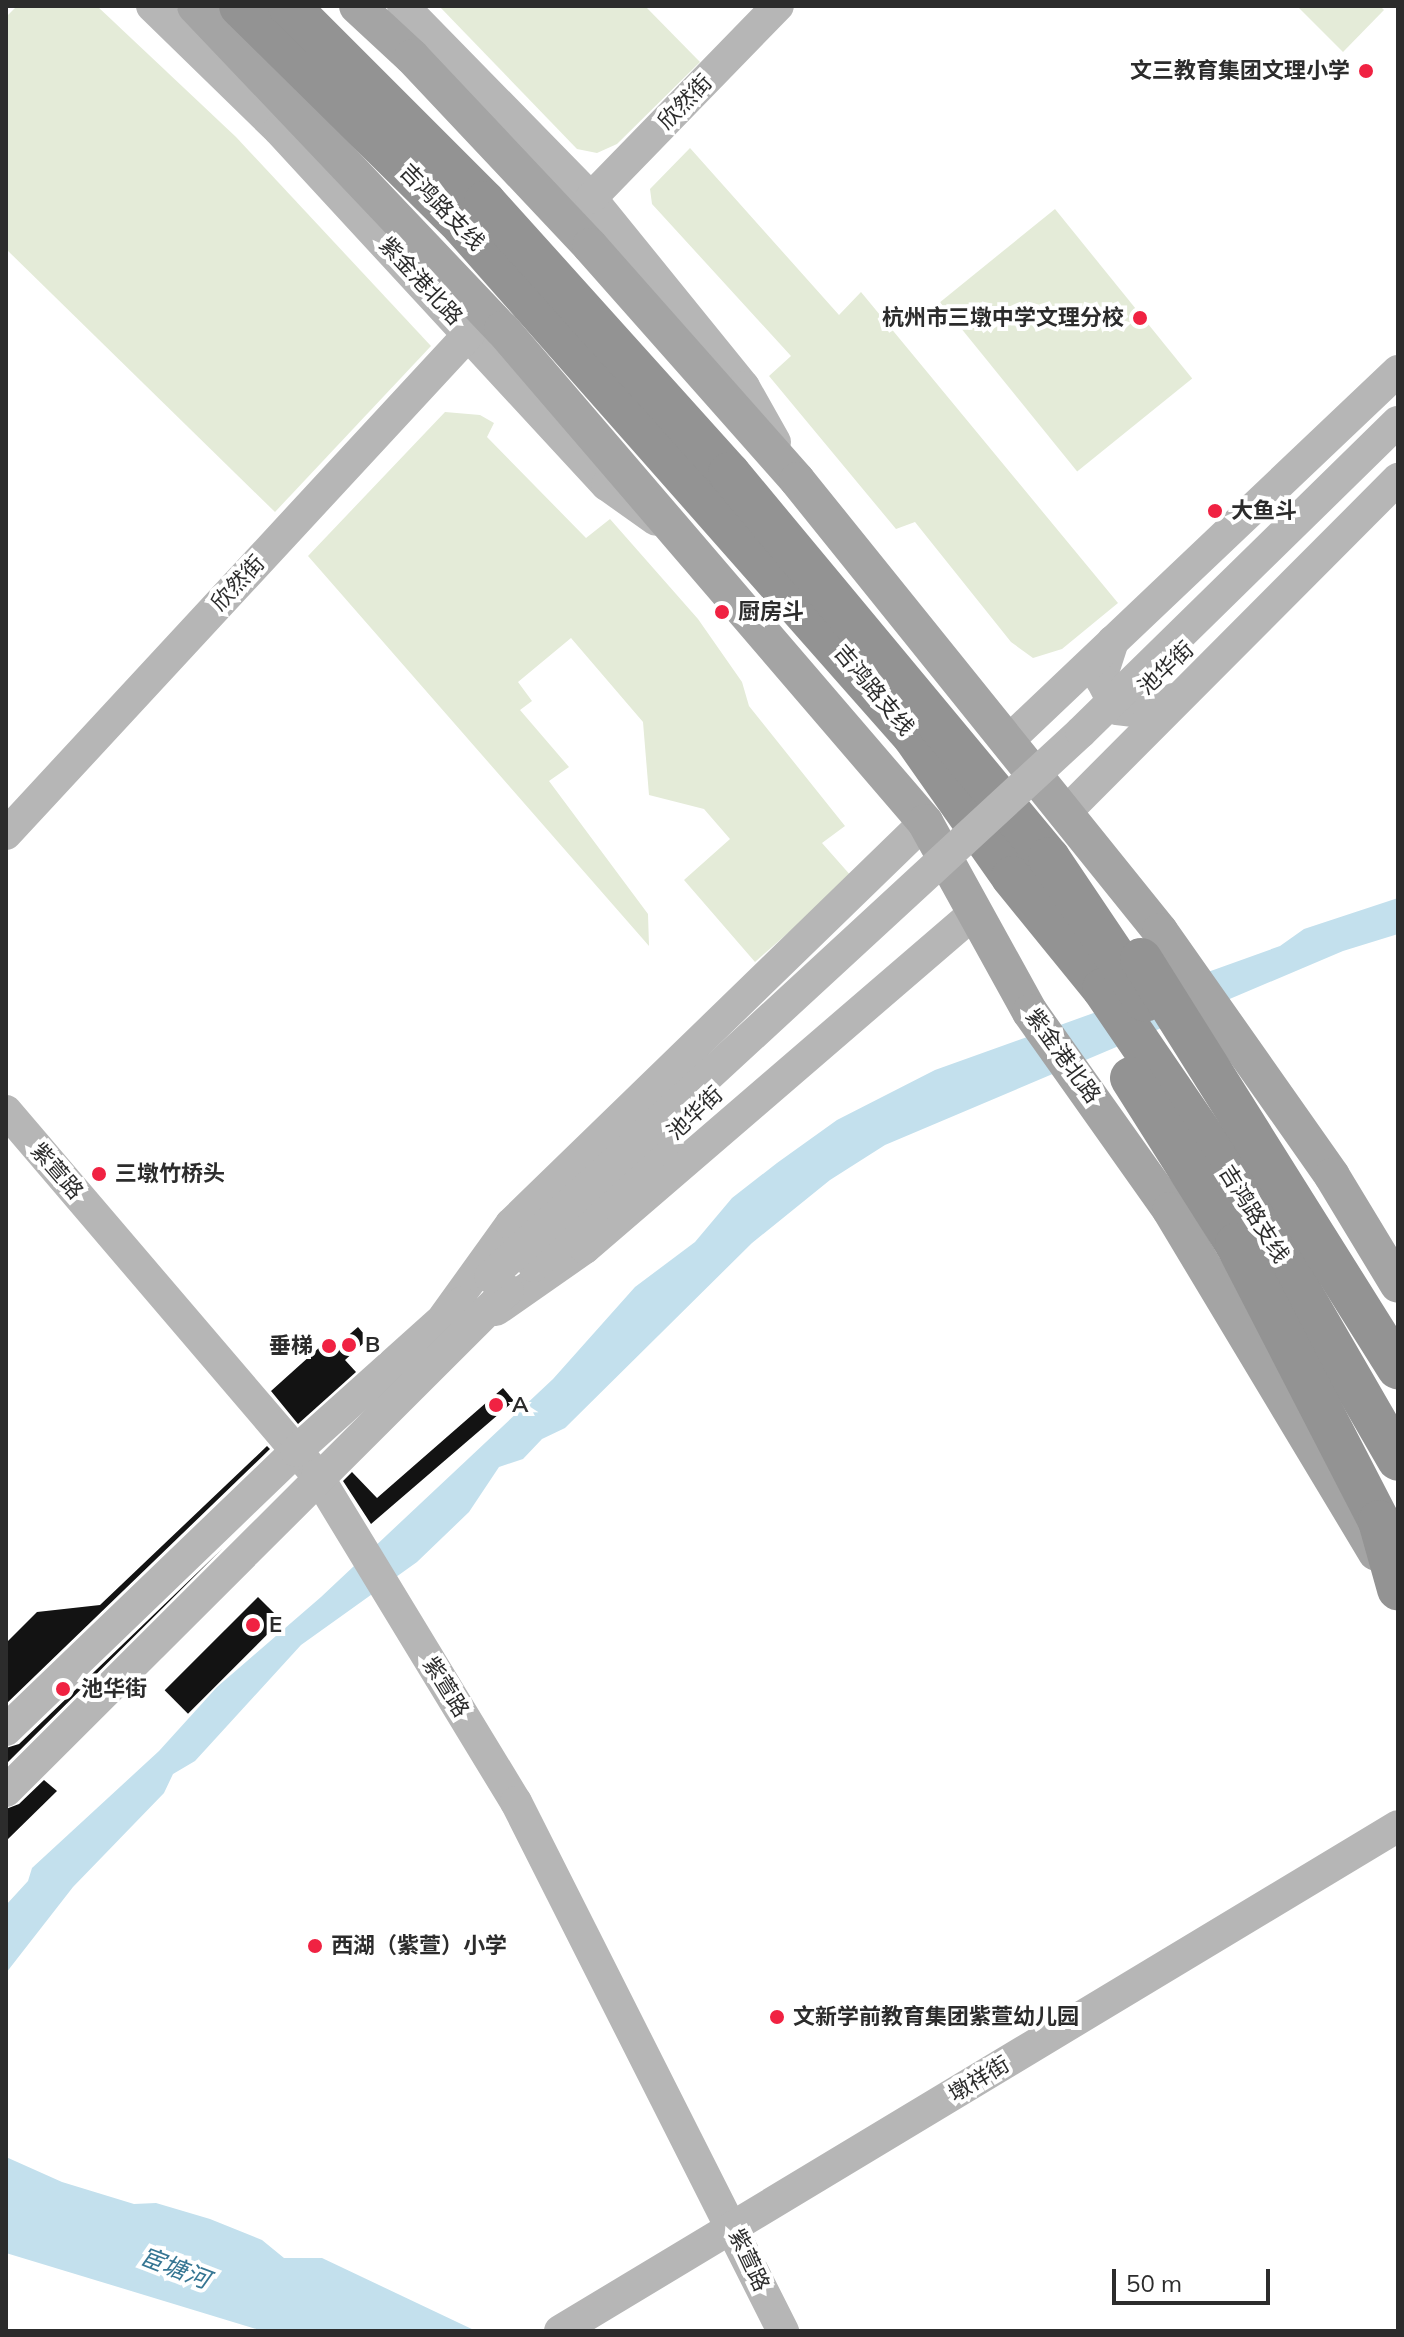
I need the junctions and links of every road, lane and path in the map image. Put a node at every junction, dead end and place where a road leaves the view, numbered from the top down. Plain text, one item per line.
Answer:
1 (152, 6) edge
2 (289, 6) edge
3 (357, 6) edge
4 (403, 6) edge
5 (778, 6) edge
6 (212, 8) edge
7 (591, 198) junction
8 (470, 333) junction
9 (1398, 371) edge
10 (1398, 422) edge
11 (1398, 449) edge
12 (1398, 479) edge
13 (797, 480) junction
14 (695, 549) junction
15 (1113, 640) junction
16 (1179, 696) junction
17 (1007, 742) junction
18 (1065, 813) junction
19 (925, 822) junction
20 (6, 834) edge
21 (974, 913) junction
22 (1126, 977) junction
23 (1182, 1059) junction
24 (6, 1111) edge
25 (499, 1284) junction
26 (1398, 1285) edge
27 (454, 1325) junction
28 (1398, 1368) edge
29 (1398, 1410) edge
30 (296, 1451) junction
31 (1398, 1460) edge
32 (317, 1475) junction
33 (1398, 1589) edge
34 (6, 1730) edge
35 (6, 1791) edge
36 (1398, 1826) edge
37 (733, 2227) junction
38 (560, 2331) edge
39 (783, 2331) edge

1 - 8 main road, 紫金港北路
2 - 22 highway, 吉鸿路支线
3 - 13 main road
4 - 7 main road
5 - 7 main road, 欣然街
6 - 14 main road, 紫金港北路
6 - 22 highway, 吉鸿路支线
7 - 13 main road
8 - 14 main road, 紫金港北路
8 - 20 main road, 欣然街
9 - 15 main road
10 - 25 main road, 池华街, bridge
11 - 25 main road, 池华街, bridge
12 - 16 main road
13 - 17 main road
14 - 19 main road, 紫金港北路
15 - 16 main road
15 - 17 main road
16 - 18 main road
17 - 18 main road
18 - 22 main road
19 - 21 main road, 紫金港北路
19 - 27 main road
21 - 27 main road
21 - 33 main road, 紫金港北路
22 - 23 highway, 吉鸿路支线
22 - 23 main road
23 - 26 main road
23 - 28 highway
23 - 29 highway, 吉鸿路支线
23 - 31 highway, 吉鸿路支线
23 - 33 highway
24 - 30 main road, 紫萱路
25 - 27 main road, 池华街
27 - 30 main road, 池华街
27 - 32 main road, 池华街
30 - 32 main road, 紫萱路
30 - 34 main road, 池华街
32 - 35 main road, 池华街
32 - 37 main road, 紫萱路
36 - 37 main road, 墩祥街
37 - 38 main road, 墩祥街
37 - 39 main road, 紫萱路

